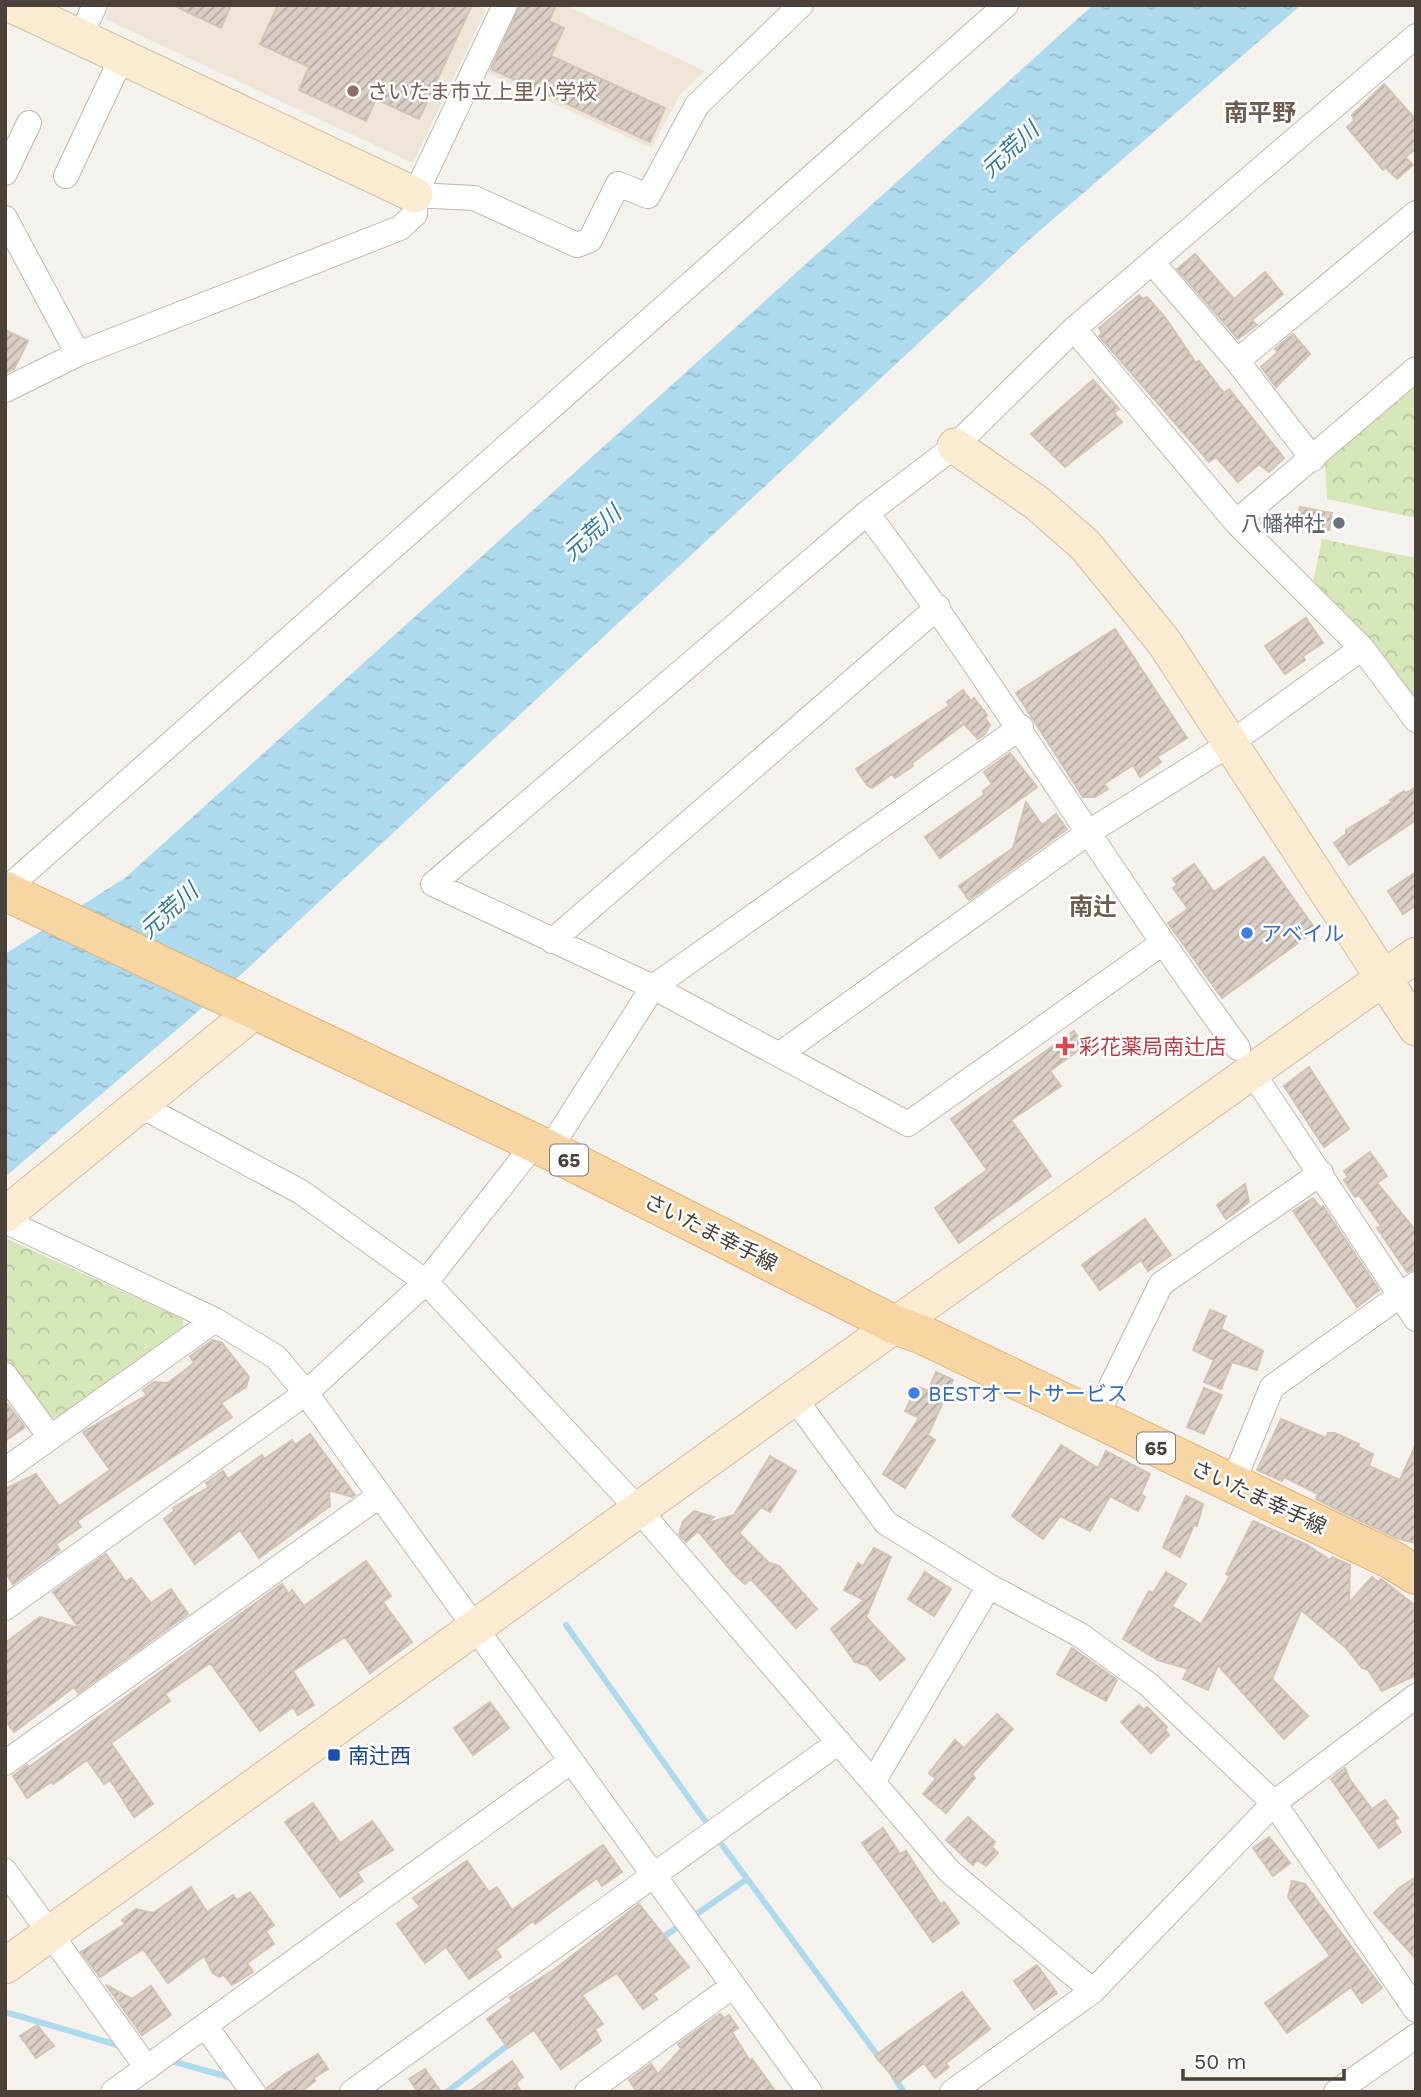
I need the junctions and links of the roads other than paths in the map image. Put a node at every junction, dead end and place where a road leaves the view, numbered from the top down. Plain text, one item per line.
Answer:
1 (12, 5) edge
2 (95, 5) edge
3 (505, 5) edge
4 (801, 5) edge
5 (1006, 5) edge
6 (80, 37) junction
7 (1416, 37) edge
8 (122, 57) junction
9 (29, 122) dead end
10 (5, 173) edge
11 (66, 176) dead end
12 (415, 195) junction
13 (1416, 213) edge
14 (5, 218) edge
15 (1152, 262) junction
16 (1074, 329) junction
17 (78, 354) junction
18 (1237, 361) junction
19 (1416, 369) edge
20 (5, 390) edge
21 (955, 446) junction
22 (1313, 460) junction
23 (867, 513) junction
24 (1236, 522) junction
25 (938, 607) junction
26 (1362, 648) junction
27 (1416, 720) edge
28 (1021, 727) junction
29 (1228, 745) junction
30 (1090, 832) junction
31 (9, 892) edge
32 (552, 941) junction
33 (1161, 944) junction
34 (1416, 955) edge
35 (1383, 977) junction
36 (653, 987) junction
37 (248, 1005) junction
38 (1416, 1028) edge
39 (1238, 1048) dead end
40 (780, 1054) junction
41 (1262, 1087) dead end
42 (141, 1106) junction
43 (542, 1147) junction
44 (1321, 1173) junction
45 (5, 1215) edge
46 (5, 1221) edge
47 (426, 1282) junction
48 (1407, 1290) edge
49 (1416, 1319) edge
50 (215, 1320) junction
51 (895, 1325) junction
52 (5, 1375) edge
53 (306, 1394) junction
54 (795, 1399) junction
55 (1095, 1419) junction
56 (50, 1437) junction
57 (5, 1469) edge
58 (1232, 1485) junction
59 (379, 1496) junction
60 (639, 1510) junction
61 (1416, 1575) edge
62 (989, 1586) junction
63 (5, 1608) edge
64 (474, 1629) junction
65 (1416, 1696) edge
66 (839, 1742) junction
67 (8, 1755) edge
68 (569, 1762) junction
69 (873, 1782) junction
70 (1274, 1803) junction
71 (5, 1871) edge
72 (651, 1874) junction
73 (51, 1933) junction
74 (5, 1966) edge
75 (733, 1986) junction
76 (1094, 1991) junction
77 (1416, 2010) edge
78 (206, 2027) junction
79 (1416, 2036) edge
80 (147, 2068) junction
81 (113, 2092) edge
82 (253, 2092) edge
83 (352, 2092) edge
84 (587, 2092) edge
85 (810, 2092) edge
86 (952, 2092) edge
87 (1336, 2092) edge

1 - 6 street
2 - 6 street
3 - 12 street
4 - 12 street
5 - 31 street
6 - 8 street
7 - 15 street
8 - 11 street
8 - 12 street
9 - 10 street
12 - 17 street
13 - 18 street
14 - 17 street
15 - 16 street
15 - 18 street
16 - 21 street
16 - 24 street
17 - 20 street
18 - 22 street
19 - 22 street
21 - 23 street
21 - 29 street
22 - 24 street
23 - 25 street
23 - 32 street
24 - 26 street
25 - 28 street
25 - 32 street
26 - 27 street
26 - 29 street
28 - 30 street
28 - 36 street
29 - 30 street
29 - 35 street
30 - 33 street
30 - 40 street
31 - 37 main road, さいたま幸手線 / 65
32 - 36 street
33 - 39 street
33 - 40 street
34 - 35 street
35 - 38 street
35 - 51 street
36 - 40 street
36 - 43 street
37 - 42 street
37 - 43 main road, さいたま幸手線 / 65
41 - 44 street
42 - 45 street
42 - 47 street
43 - 47 street
43 - 51 main road, さいたま幸手線 / 65
44 - 48 street
44 - 55 street
46 - 50 street
47 - 53 street
47 - 60 street
48 - 49 street
48 - 58 street
50 - 53 street
50 - 56 street
51 - 54 street
51 - 55 main road, さいたま幸手線 / 65
52 - 56 street
53 - 59 street
53 - 63 street
54 - 60 street
54 - 62 street
55 - 58 main road, さいたま幸手線 / 65
56 - 57 street
58 - 61 main road, さいたま幸手線 / 65
59 - 64 street
59 - 67 street
60 - 64 street
60 - 66 street
62 - 69 street
62 - 70 street
64 - 68 street
64 - 73 street
65 - 70 street
66 - 69 street
66 - 72 street
68 - 72 street
68 - 78 street
69 - 76 street
70 - 76 street
70 - 77 street
71 - 73 street
72 - 75 street
72 - 83 street
73 - 74 street
73 - 80 street
75 - 84 street
75 - 85 street
76 - 86 street
78 - 80 street
78 - 82 street
79 - 87 street
80 - 81 street

